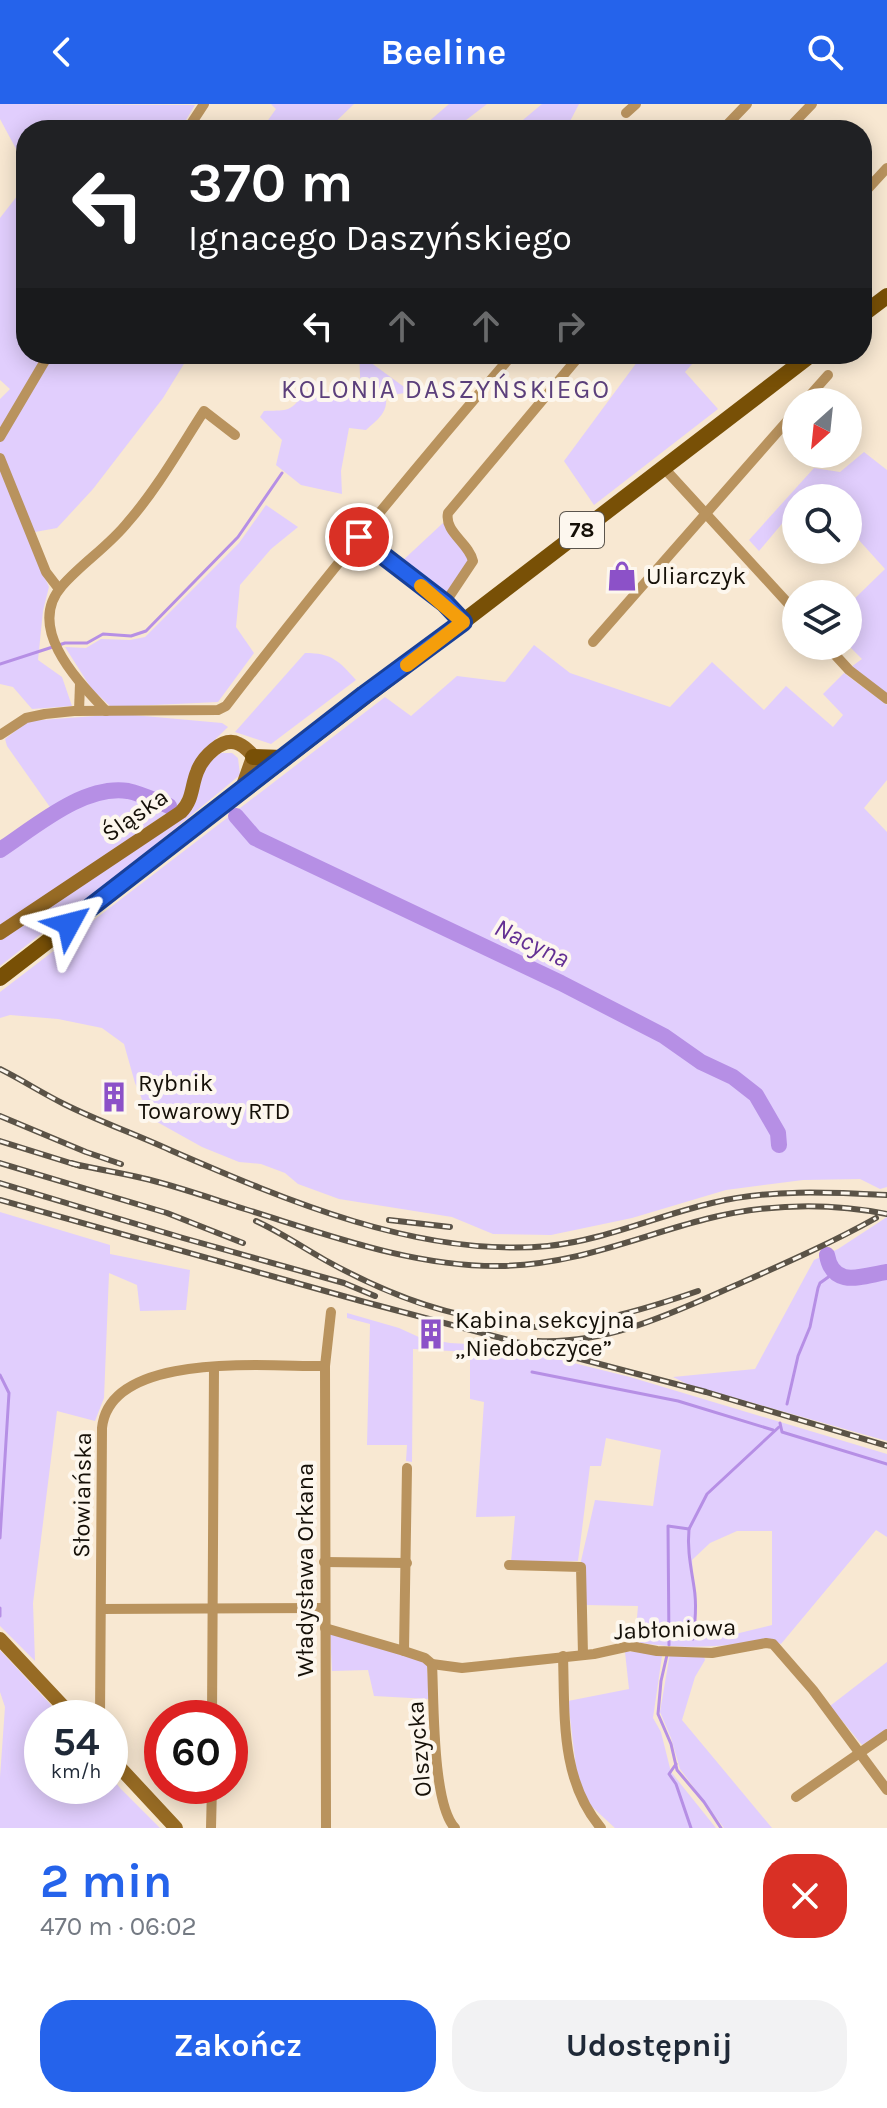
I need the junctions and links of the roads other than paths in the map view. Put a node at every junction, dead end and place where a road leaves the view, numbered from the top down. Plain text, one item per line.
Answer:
1 (636, 104) edge
2 (747, 104) edge
3 (812, 104) edge
4 (626, 113) dead end
5 (732, 120) edge
6 (797, 120) edge
7 (887, 168) edge
8 (872, 184) edge
9 (43, 364) edge
10 (505, 364) edge
11 (573, 364) edge
12 (799, 364) edge
13 (828, 375) dead end
14 (816, 388) edge
15 (782, 427) edge
16 (235, 435) dead end
17 (0, 437) edge
18 (0, 458) edge
19 (663, 467) junction
20 (705, 514) junction
21 (359, 537) junction
22 (59, 589) junction
23 (782, 597) edge
24 (445, 603) junction
25 (463, 622) junction
26 (593, 642) dead end
27 (840, 660) edge
28 (80, 684) junction
29 (887, 699) edge
30 (79, 711) junction
31 (106, 711) junction
32 (0, 735) edge
33 (253, 757) junction
34 (283, 758) junction
35 (265, 771) junction
36 (241, 791) junction
37 (0, 933) edge
38 (0, 978) edge
39 (331, 1312) dead end
40 (325, 1366) junction
41 (214, 1367) junction
42 (407, 1468) dead end
43 (324, 1562) junction
44 (407, 1563) junction
45 (509, 1565) dead end
46 (325, 1608) junction
47 (101, 1609) junction
48 (213, 1609) junction
49 (325, 1628) junction
50 (0, 1639) edge
51 (404, 1651) junction
52 (583, 1655) junction
53 (563, 1656) junction
54 (432, 1664) junction
55 (57, 1700) edge
56 (100, 1700) edge
57 (212, 1700) edge
58 (887, 1734) edge
59 (861, 1752) junction
60 (128, 1776) edge
61 (887, 1790) edge
62 (796, 1797) dead end
63 (212, 1804) edge
64 (176, 1828) edge
65 (211, 1828) edge
66 (326, 1828) edge
67 (455, 1828) edge
68 (601, 1828) edge

1 - 4 street
2 - 5 street
3 - 6 street
7 - 8 street
9 - 17 street
10 - 21 street
11 - 24 street
12 - 19 main road, 78
13 - 14 street
15 - 20 street
16 - 22 street
18 - 22 street
19 - 20 street
19 - 25 main road, 78
20 - 23 street
20 - 26 street
21 - 24 street
21 - 31 street
22 - 28 street
24 - 25 street
25 - 34 main road, 78
27 - 29 street
28 - 30 street
28 - 31 street
30 - 31 street
30 - 32 street
33 - 34 main road
33 - 35 street
33 - 36 street
33 - 37 street, Śląska
34 - 35 main road, 78
35 - 36 main road, 78
36 - 38 main road, 78
39 - 40 street, Władysława Orkana
40 - 41 street, Słowiańska
40 - 43 street, Władysława Orkana
41 - 47 street, Słowiańska
41 - 48 street
42 - 44 street
43 - 44 street
43 - 46 street, Władysława Orkana
44 - 51 street
45 - 52 street, Jabłoniowa
46 - 48 street
46 - 49 street, Władysława Orkana
47 - 48 street
47 - 56 street, Słowiańska
48 - 57 street
49 - 51 street
49 - 66 street, Władysława Orkana
50 - 55 street
51 - 54 street
52 - 53 street, Jabłoniowa
52 - 59 street, Jabłoniowa
53 - 54 street, Jabłoniowa
53 - 68 street
54 - 67 street, Olszycka
58 - 59 street
59 - 61 street, Jabłoniowa
59 - 62 street
60 - 64 street
63 - 65 street

